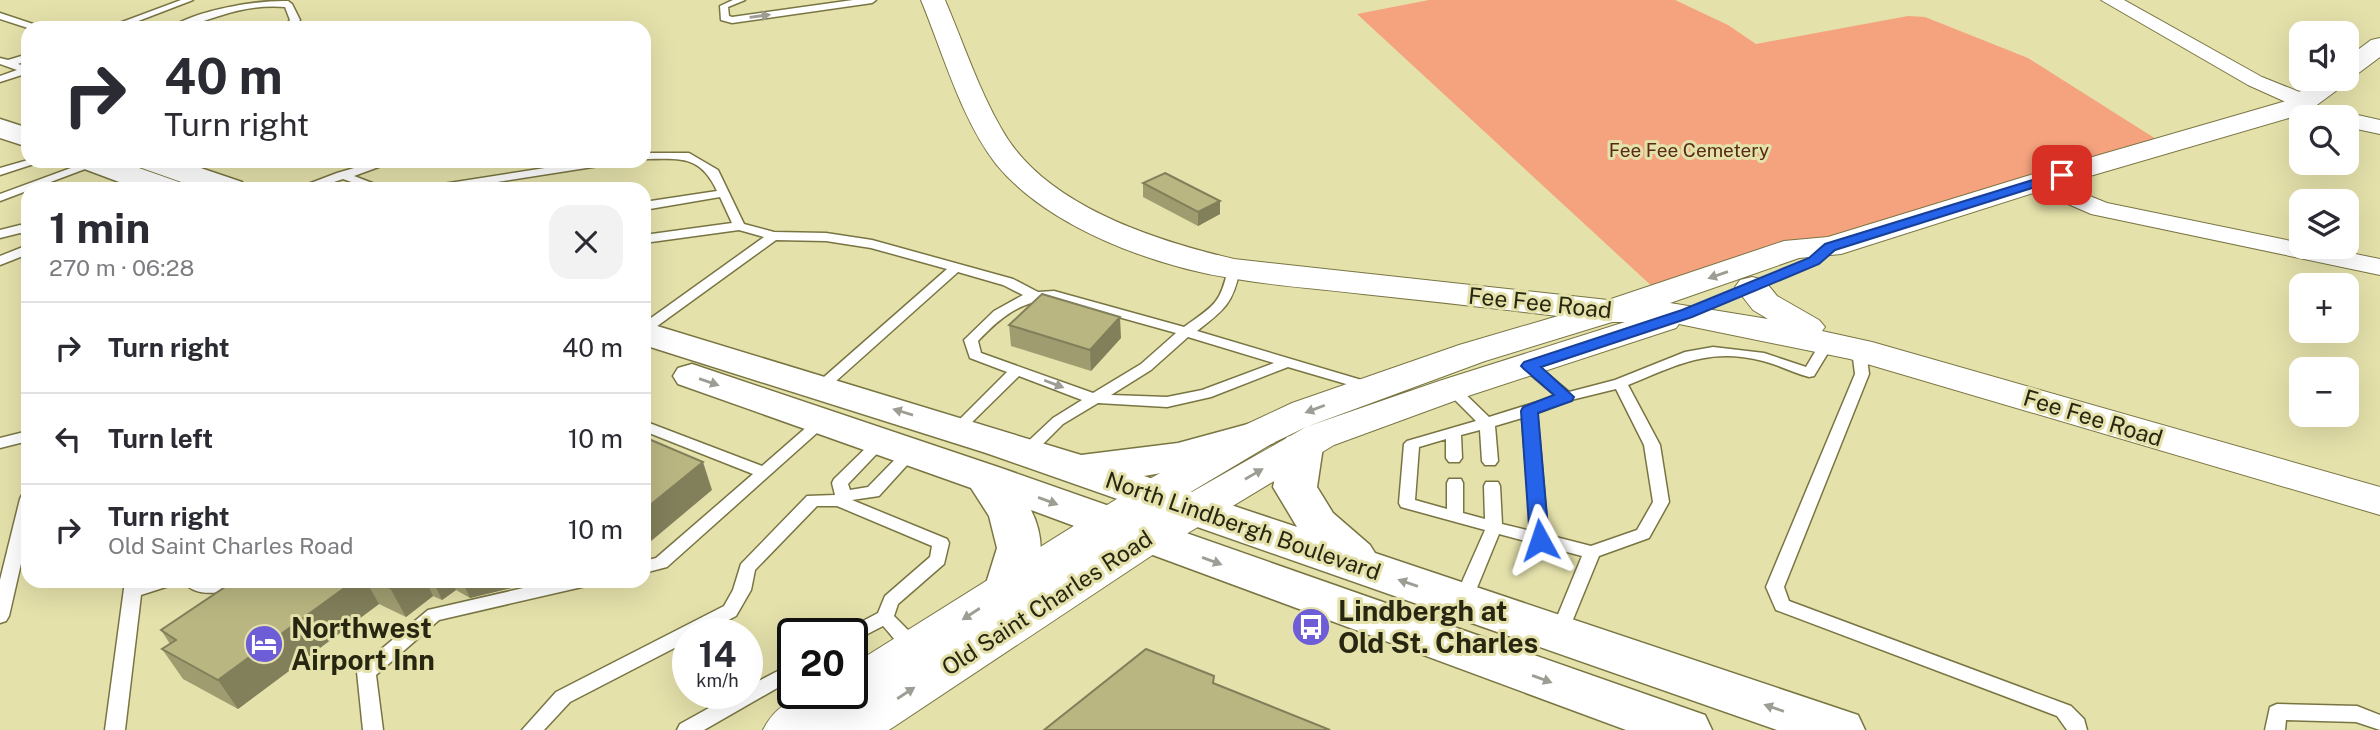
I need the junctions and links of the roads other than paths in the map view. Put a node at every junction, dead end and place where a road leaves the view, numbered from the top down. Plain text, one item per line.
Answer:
1 (189, 0) edge
2 (741, 0) edge
3 (872, 0) edge
4 (933, 0) edge
5 (2110, 0) edge
6 (0, 16) edge
7 (130, 21) edge
8 (197, 21) edge
9 (294, 21) edge
10 (21, 23) edge
11 (2380, 45) edge
12 (2359, 61) edge
13 (4, 62) edge
14 (21, 68) edge
15 (21, 72) edge
16 (0, 79) edge
17 (2319, 91) edge
18 (2300, 105) joint
19 (2289, 108) edge
20 (2359, 123) edge
21 (2380, 127) edge
22 (651, 156) edge
23 (21, 166) edge
24 (78, 168) edge
25 (126, 168) edge
26 (365, 168) edge
27 (566, 168) edge
28 (0, 172) edge
29 (341, 175) junction
30 (169, 176) edge
31 (41, 182) edge
32 (198, 182) edge
33 (321, 182) edge
34 (362, 182) edge
35 (476, 182) edge
36 (2038, 182) junction
37 (21, 190) edge
38 (724, 193) junction
39 (0, 198) edge
40 (651, 205) edge
41 (739, 226) junction
42 (21, 229) edge
43 (0, 234) edge
44 (773, 236) junction
45 (651, 238) edge
46 (1830, 247) junction
47 (21, 252) edge
48 (0, 261) edge
49 (956, 267) junction
50 (2380, 267) edge
51 (1234, 269) junction
52 (1752, 286) junction
53 (1415, 290) junction
54 (1033, 295) junction
55 (1609, 311) junction
56 (1687, 314) junction
57 (651, 326) edge
58 (1188, 332) junction
59 (651, 334) edge
60 (1843, 347) junction
61 (1472, 353) junction
62 (651, 362) edge
63 (1288, 362) junction
64 (1529, 366) junction
65 (1017, 370) junction
66 (1442, 379) junction
67 (1619, 383) junction
68 (1372, 388) junction
69 (1566, 397) junction
70 (1091, 398) junction
71 (821, 404) junction
72 (1529, 411) junction
73 (1487, 424) junction
74 (651, 429) edge
75 (957, 429) junction
76 (1453, 433) junction
77 (1259, 434) junction
78 (21, 438) edge
79 (0, 443) edge
80 (896, 447) junction
81 (1302, 447) junction
82 (1026, 452) junction
83 (1454, 458) dead end
84 (1490, 461) dead end
85 (1070, 467) junction
86 (763, 472) junction
87 (986, 478) junction
88 (1455, 483) dead end
89 (1492, 486) dead end
90 (841, 499) junction
91 (2380, 501) edge
92 (1152, 516) junction
93 (1455, 517) junction
94 (21, 528) edge
95 (1494, 528) junction
96 (1540, 540) junction
97 (1592, 552) junction
98 (651, 565) edge
99 (1366, 568) junction
100 (134, 588) edge
101 (552, 588) edge
102 (1008, 590) junction
103 (1463, 601) junction
104 (0, 616) edge
105 (885, 617) junction
106 (868, 626) edge
107 (1558, 635) junction
108 (917, 649) junction
109 (777, 679) edge
110 (868, 680) edge
111 (822, 709) edge
112 (2380, 723) edge
113 (115, 730) edge
114 (373, 730) edge
115 (532, 730) edge
116 (687, 730) edge
117 (788, 730) edge
118 (849, 730) edge
119 (1686, 730) edge
120 (1839, 730) edge
121 (2077, 730) edge
122 (2275, 730) edge

1 - 7 lane
2 -> 3 lane
4 - 51 street, Fee Fee Road
5 - 18 street
6 - 10 lane
8 - 9 lane
11 - 12 street
13 - 14 lane
15 - 16 lane
17 - 18 street, Old Saint Charles Road
19 - 36 street, Old Saint Charles Road
20 - 21 street
22 - 38 lane
23 - 28 lane
24 - 31 lane
25 - 30 highway
26 - 29 lane
27 - 35 lane
29 - 33 lane
29 - 34 lane
30 - 32 highway
36 - 46 street, Old Saint Charles Road
36 - 50 street
37 - 39 lane
38 - 40 lane
38 - 41 lane
41 - 44 lane
41 - 45 lane
42 - 43 lane
44 - 49 lane
44 - 57 lane
46 - 52 street, Old Saint Charles Road
46 -> 55 street, Old Saint Charles Road
47 - 48 lane
49 - 54 lane
49 - 71 lane
51 - 53 street, Fee Fee Road
51 - 58 lane
52 - 56 street, Old Saint Charles Road
52 - 60 street
53 - 55 street, Fee Fee Road
53 - 61 street
54 - 58 lane
54 - 65 lane
55 - 56 street, Fee Fee Road
55 - 61 street, Old Saint Charles Road
56 - 60 street, Fee Fee Road
56 - 64 street, Old Saint Charles Road
58 - 63 lane
58 - 70 lane
59 - 71 highway, North Lindbergh Boulevard
60 - 67 lane
60 - 91 street, Fee Fee Road
60 - 121 lane
61 - 66 street, Old Saint Charles Road
62 -> 71 highway, North Lindbergh Boulevard
63 - 68 lane
63 - 70 lane
64 - 66 street, Old Saint Charles Road
64 - 69 lane
65 -> 70 lane
65 - 75 lane
66 - 68 street, Old Saint Charles Road
66 - 73 lane
66 - 81 street, Old Saint Charles Road
67 - 69 lane
67 - 97 lane
68 -> 77 street, Old Saint Charles Road
69 - 72 lane
70 - 82 lane
75 -> 71 highway, North Lindbergh Boulevard
71 - 80 highway, North Lindbergh Boulevard
71 - 86 lane
72 - 73 lane
72 - 96 lane
73 - 76 lane
73 - 84 lane
74 - 86 lane
75 - 82 highway, North Lindbergh Boulevard
76 - 83 lane
76 - 93 lane
77 - 85 highway
77 - 92 street, Old Saint Charles Road
78 - 79 lane
80 - 87 highway, North Lindbergh Boulevard
80 - 90 lane
80 - 90 lane
92 -> 81 street, Old Saint Charles Road
81 - 99 highway
82 - 85 highway, North Lindbergh Boulevard
85 - 92 highway, North Lindbergh Boulevard
86 - 98 lane
87 -> 92 highway, North Lindbergh Boulevard
87 - 102 highway
88 - 93 lane
89 - 95 lane
90 - 105 lane
90 - 115 lane
92 - 99 highway, North Lindbergh Boulevard
92 - 102 street, Old Saint Charles Road
118 -> 92 street, Old Saint Charles Road
92 -> 119 highway, North Lindbergh Boulevard
93 - 95 lane
94 - 104 lane
95 - 96 lane
95 - 103 lane
96 - 97 lane
97 - 107 lane
103 -> 99 highway, North Lindbergh Boulevard
100 - 113 lane
101 - 114 lane
102 -> 108 street, Old Saint Charles Road
103 - 107 highway, North Lindbergh Boulevard
105 - 106 lane
105 - 108 lane
120 -> 107 highway, North Lindbergh Boulevard
108 - 110 street, Old Saint Charles Road
109 - 116 lane
111 - 117 street, Old Saint Charles Road
112 - 122 lane

